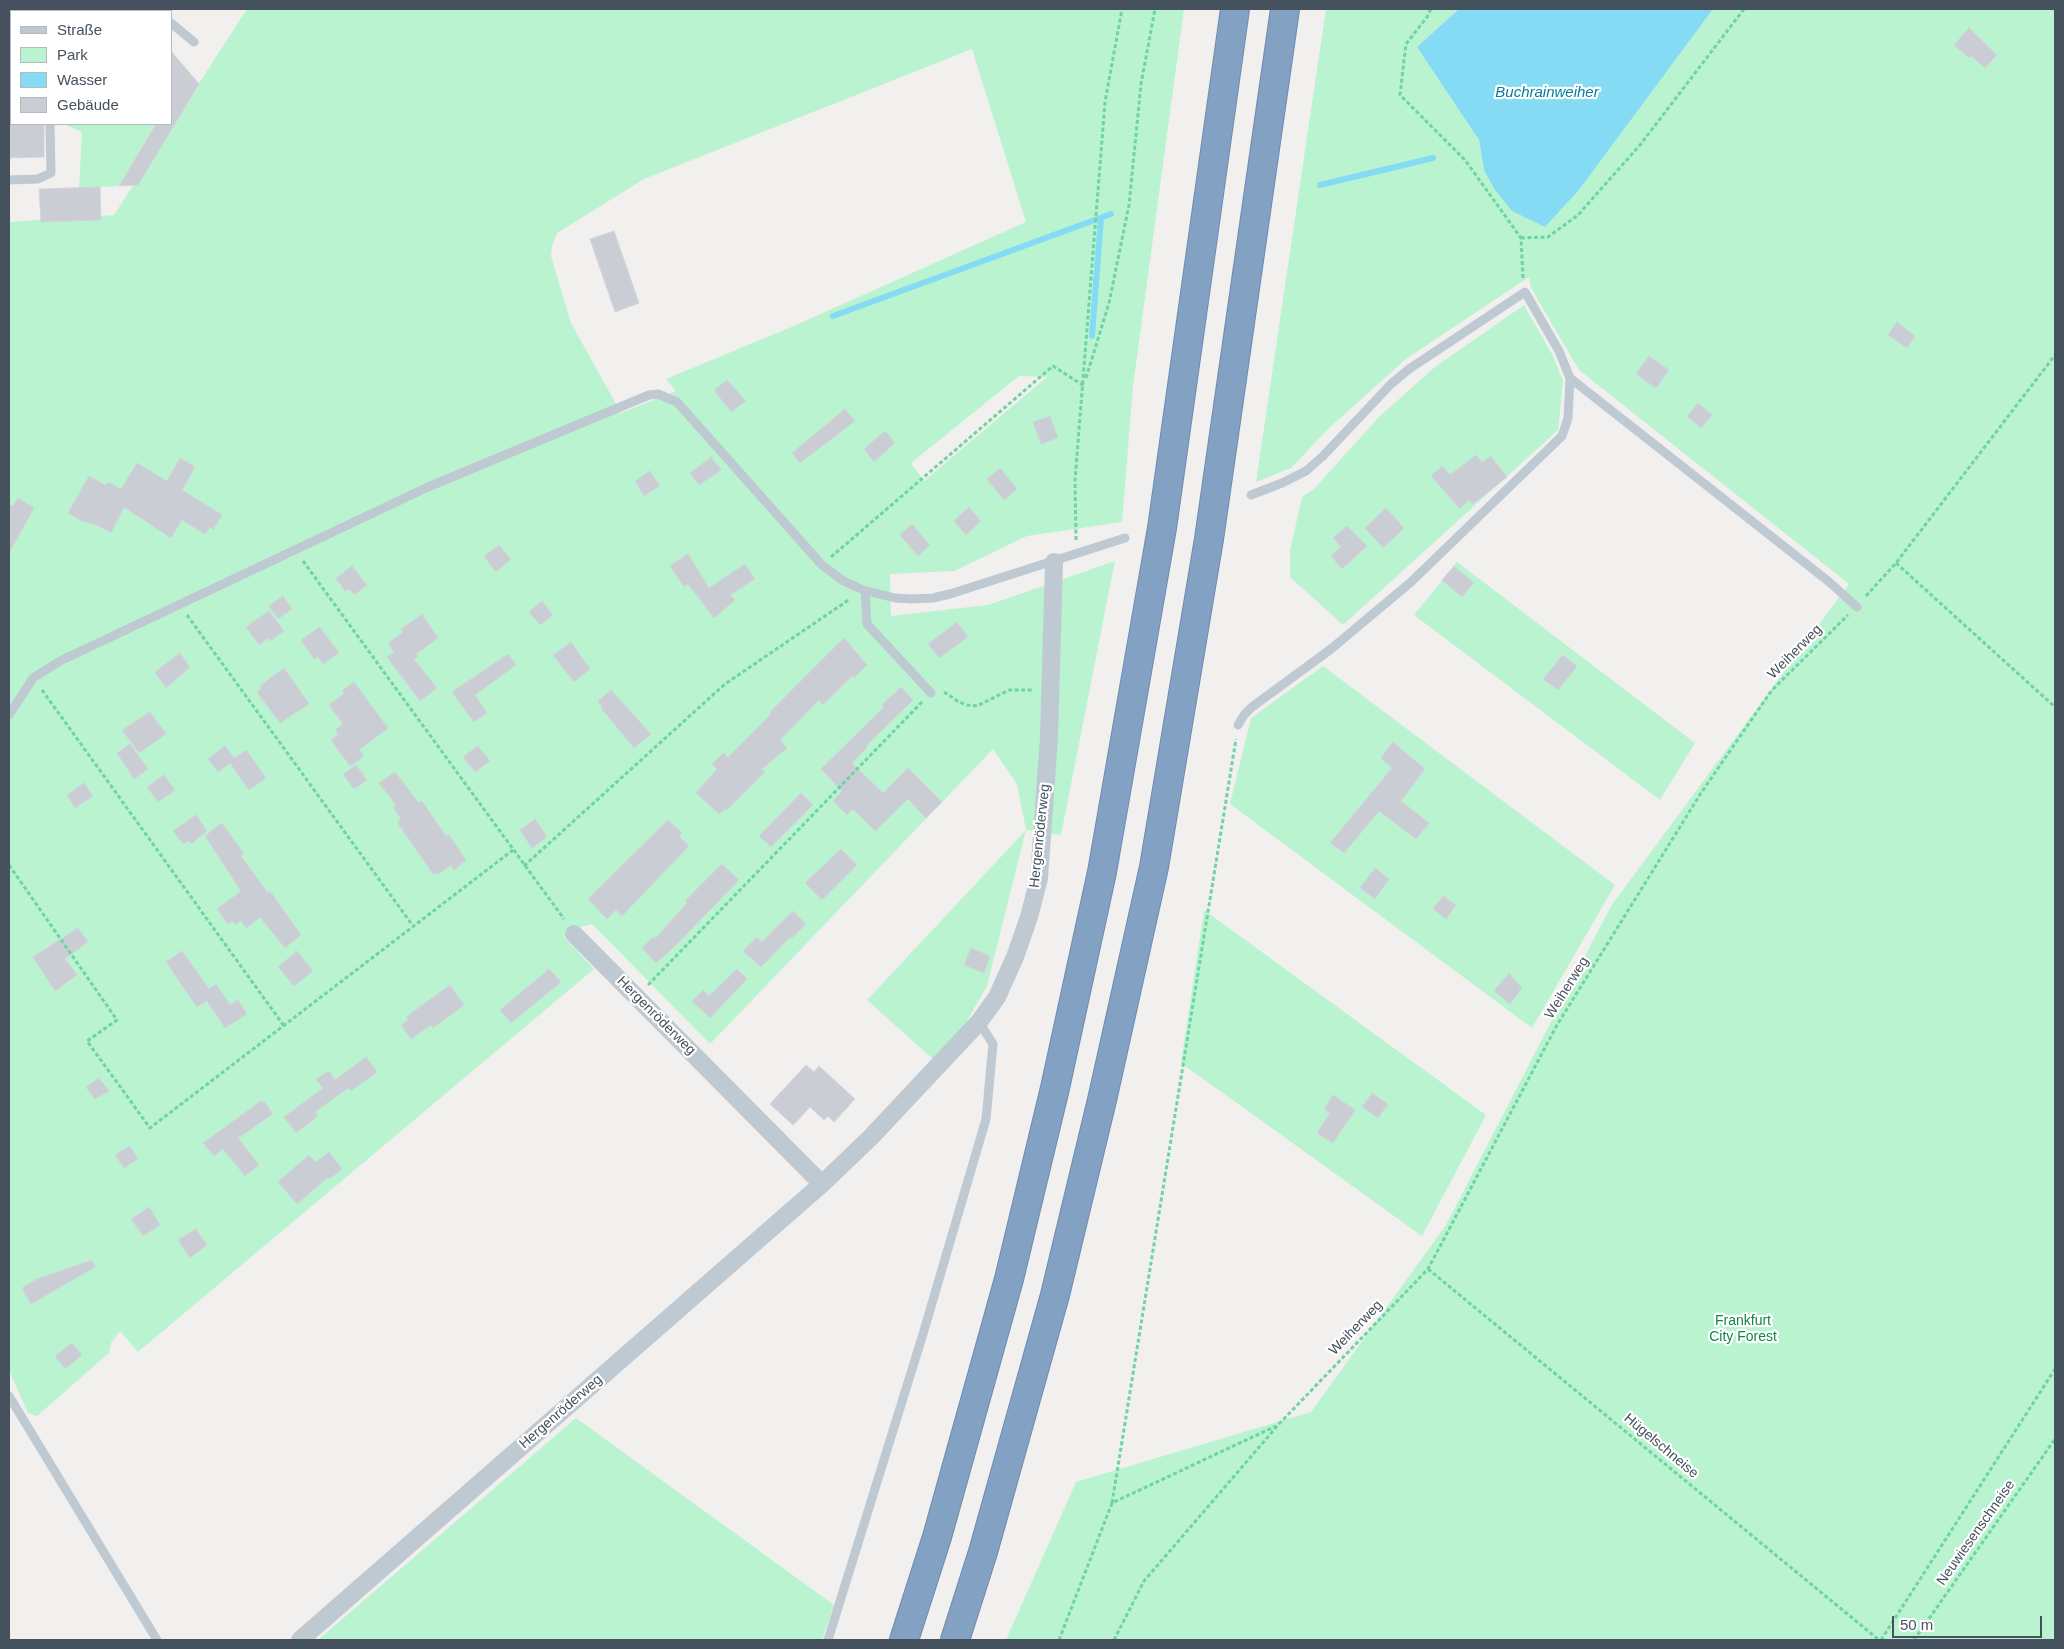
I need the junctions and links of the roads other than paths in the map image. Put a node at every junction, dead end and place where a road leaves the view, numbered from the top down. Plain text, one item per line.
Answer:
1 (1235, 9) edge
2 (1285, 9) edge
3 (172, 23) edge
4 (194, 42) dead end
5 (50, 125) edge
6 (9, 180) edge
7 (1570, 378) junction
8 (1251, 495) dead end
9 (1125, 538) dead end
10 (1054, 562) junction
11 (864, 590) junction
12 (1857, 606) road end
13 (931, 693) road end
14 (9, 715) edge
15 (1238, 725) road end
16 (574, 934) road end
17 (979, 1022) junction
18 (822, 1184) junction
19 (9, 1396) edge
20 (157, 1640) edge
21 (300, 1640) edge
22 (828, 1640) edge
23 (904, 1640) edge
24 (955, 1640) edge

1 - 23 highway
2 - 24 highway
3 - 4 lane
5 - 6 lane
7 - 8 lane
7 - 12 lane
7 - 15 lane
9 - 10 lane
10 - 11 lane
10 - 17 street, Hergenröderweg
11 - 13 lane
11 - 14 lane
16 - 18 street, Hergenröderweg
17 - 18 street, Hergenröderweg
17 - 22 lane
18 - 21 street, Hergenröderweg
19 - 20 lane

